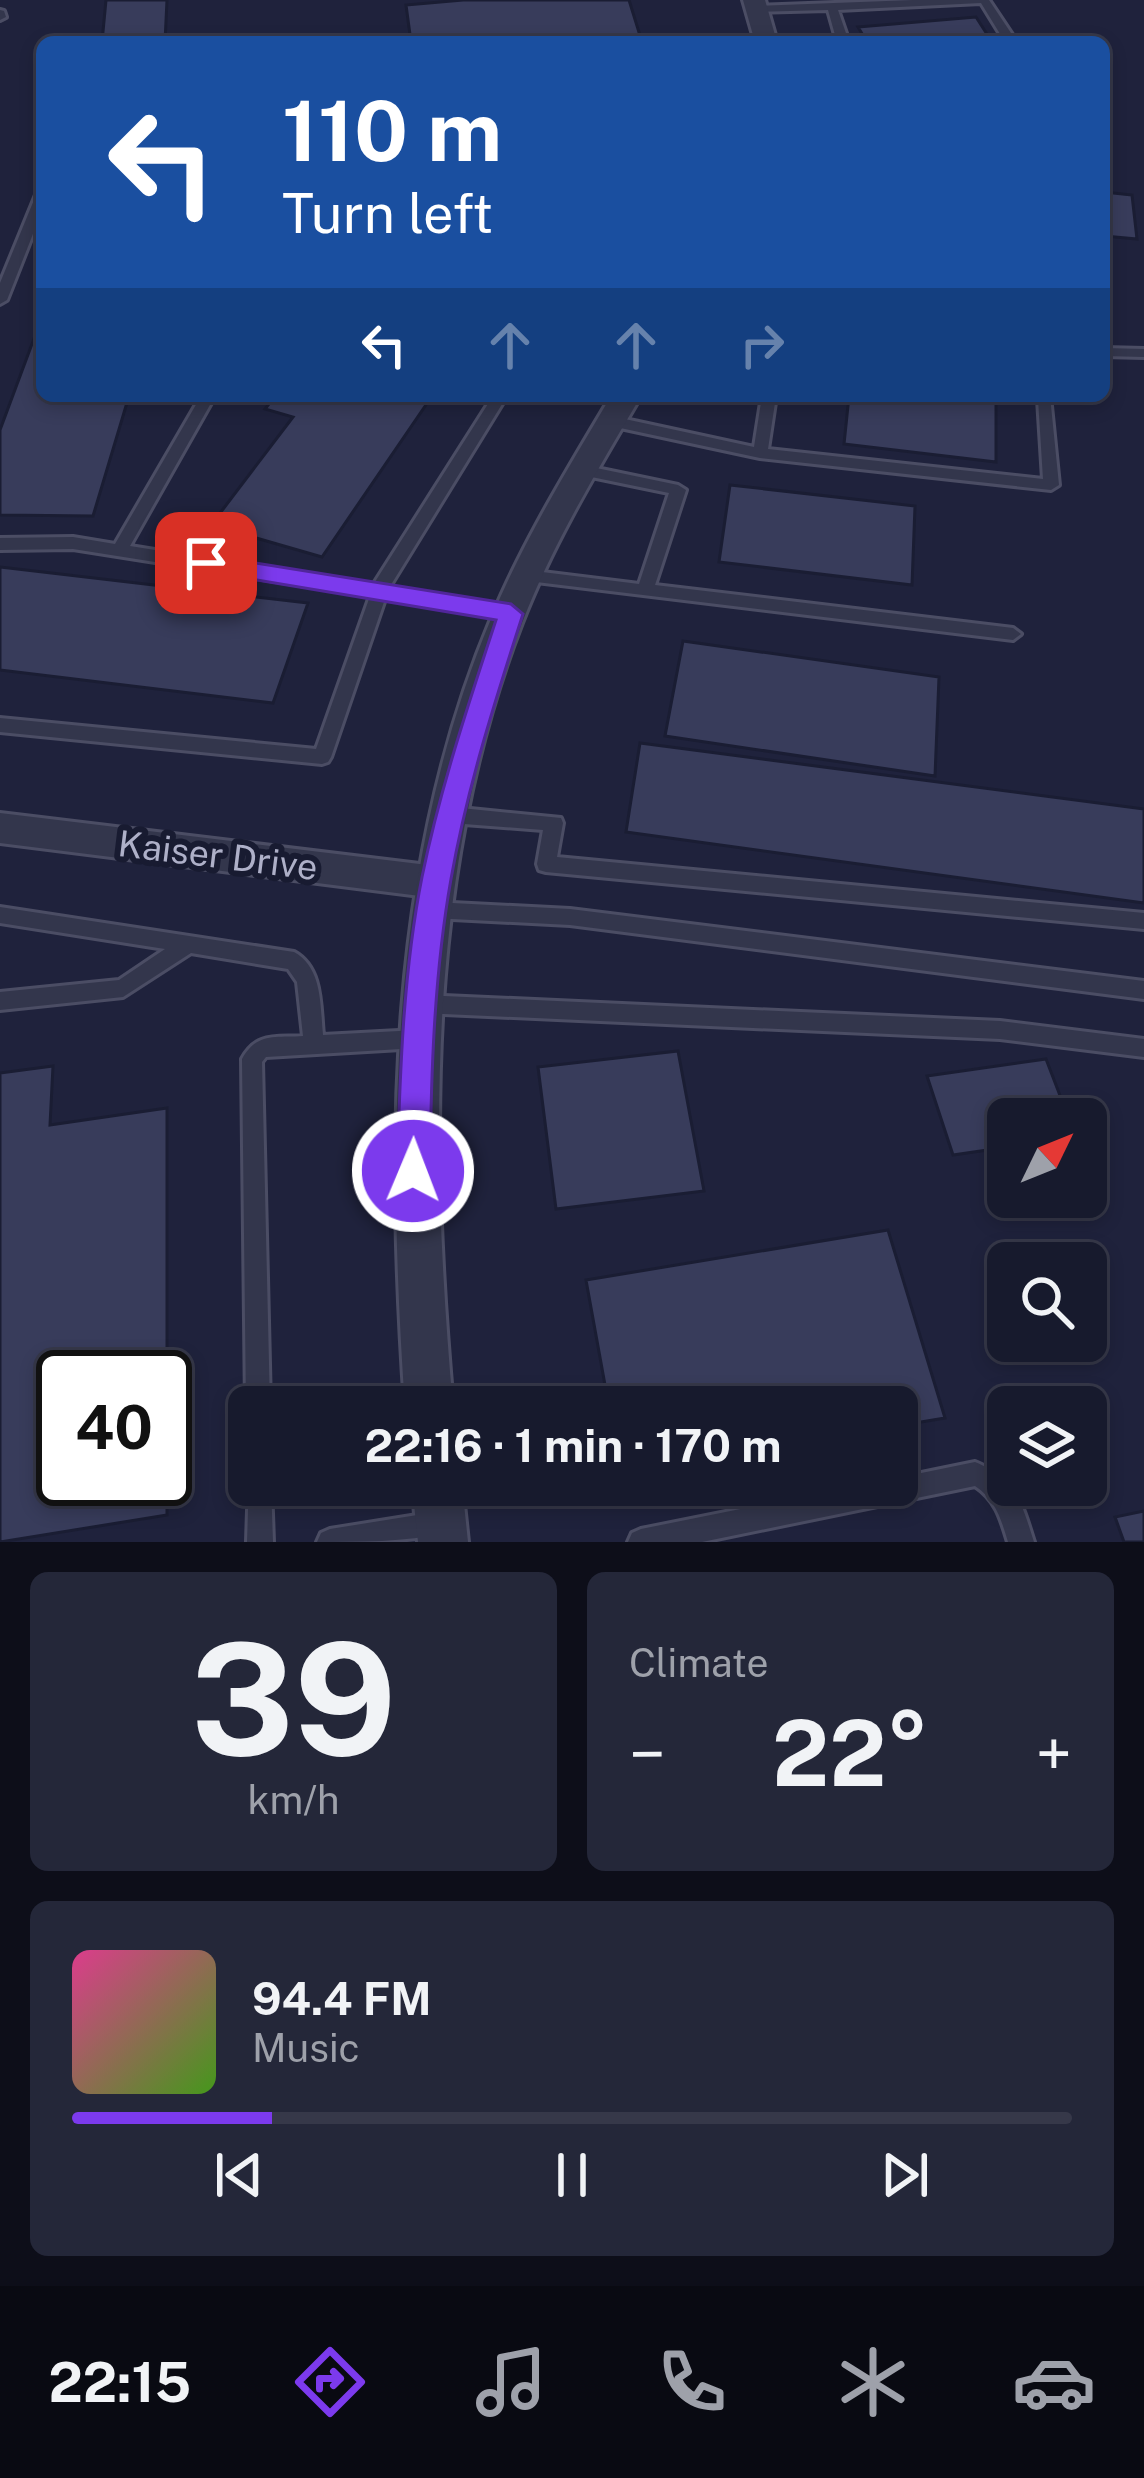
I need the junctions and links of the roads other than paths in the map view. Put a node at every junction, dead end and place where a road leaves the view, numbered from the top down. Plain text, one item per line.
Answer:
1 (755, 5) edge
2 (832, 7) junction
3 (764, 36) edge
4 (841, 36) edge
5 (1007, 36) edge
6 (36, 210) edge
7 (0, 300) edge
8 (1110, 352) edge
9 (1144, 353) edge
10 (205, 402) edge
11 (496, 402) edge
12 (768, 402) edge
13 (1045, 402) edge
14 (618, 408) edge
15 (760, 453) junction
16 (582, 470) junction
17 (0, 544) edge
18 (120, 550) junction
19 (526, 576) junction
20 (379, 591) junction
21 (645, 591) junction
22 (511, 614) junction
23 (1012, 634) dead end
24 (0, 725) edge
25 (451, 815) junction
26 (0, 828) edge
27 (434, 896) junction
28 (0, 915) edge
29 (1144, 921) edge
30 (188, 945) junction
31 (1144, 990) edge
32 (0, 1001) edge
33 (420, 1022) junction
34 (314, 1045) junction
35 (1144, 1048) edge
36 (258, 1386) edge
37 (428, 1386) edge
38 (260, 1506) edge
39 (440, 1517) edge
40 (260, 1542) edge
41 (330, 1542) edge
42 (641, 1542) edge
43 (1021, 1542) edge

1 - 2 lane
1 - 3 street
2 - 4 lane
2 - 5 lane
6 - 7 lane
8 - 9 lane
10 - 18 lane
11 - 20 lane
12 - 15 lane
13 - 15 lane
14 - 15 lane
14 - 16 street
16 - 19 street
16 - 21 lane
17 - 18 lane
18 - 20 lane
19 - 21 lane
19 - 22 street
20 - 22 lane
20 - 24 lane
21 - 23 lane
22 - 25 street
25 - 27 street
25 - 29 lane
26 - 27 street, Kaiser Drive
27 - 31 lane
27 - 33 street
28 - 30 lane
30 - 32 lane
30 - 34 lane
33 - 34 lane
33 - 35 lane
33 - 37 street
34 - 36 lane
38 - 40 lane
39 - 41 lane
42 - 43 lane

